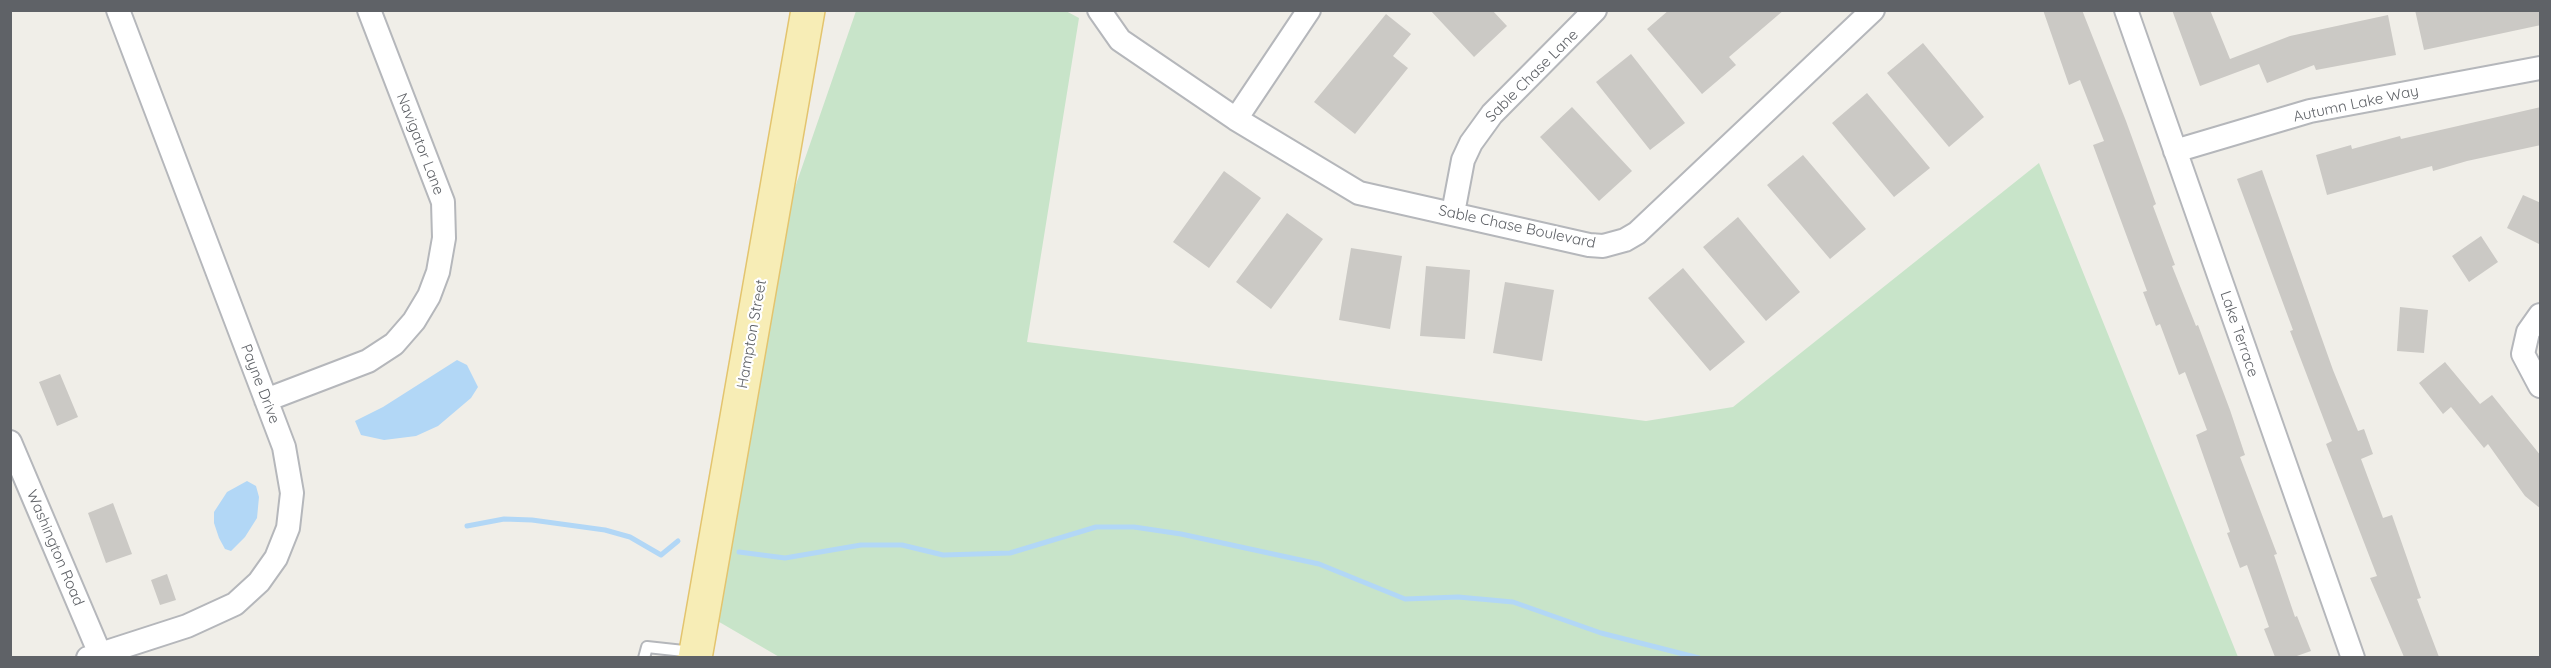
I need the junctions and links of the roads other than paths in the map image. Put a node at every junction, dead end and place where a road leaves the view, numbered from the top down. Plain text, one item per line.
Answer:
1 (118, 10) edge
2 (369, 10) edge
3 (808, 10) edge
4 (1099, 10) edge
5 (1309, 10) edge
6 (1595, 10) edge
7 (1873, 10) edge
8 (2126, 10) edge
9 (2541, 68) edge
10 (1236, 119) junction
11 (2175, 151) junction
12 (1453, 213) junction
13 (2541, 315) edge
14 (2541, 386) edge
15 (266, 400) junction
16 (10, 442) edge
17 (695, 655) edge
18 (94, 656) edge
19 (644, 657) edge
20 (2353, 657) edge

1 - 15 street, Payne Drive
2 - 15 street, Navigator Lane
3 - 17 main road, Hampton Street
4 - 10 street, Sable Chase Boulevard
5 - 10 street
6 - 12 street, Sable Chase Lane
7 - 12 street, Sable Chase Boulevard
8 - 11 street, Lake Terrace
9 - 11 street, Autumn Lake Way
10 - 12 street, Sable Chase Boulevard
11 - 20 street, Lake Terrace
13 - 14 street
15 - 18 street, Payne Drive
16 - 18 street, Washington Road
17 - 19 lane

